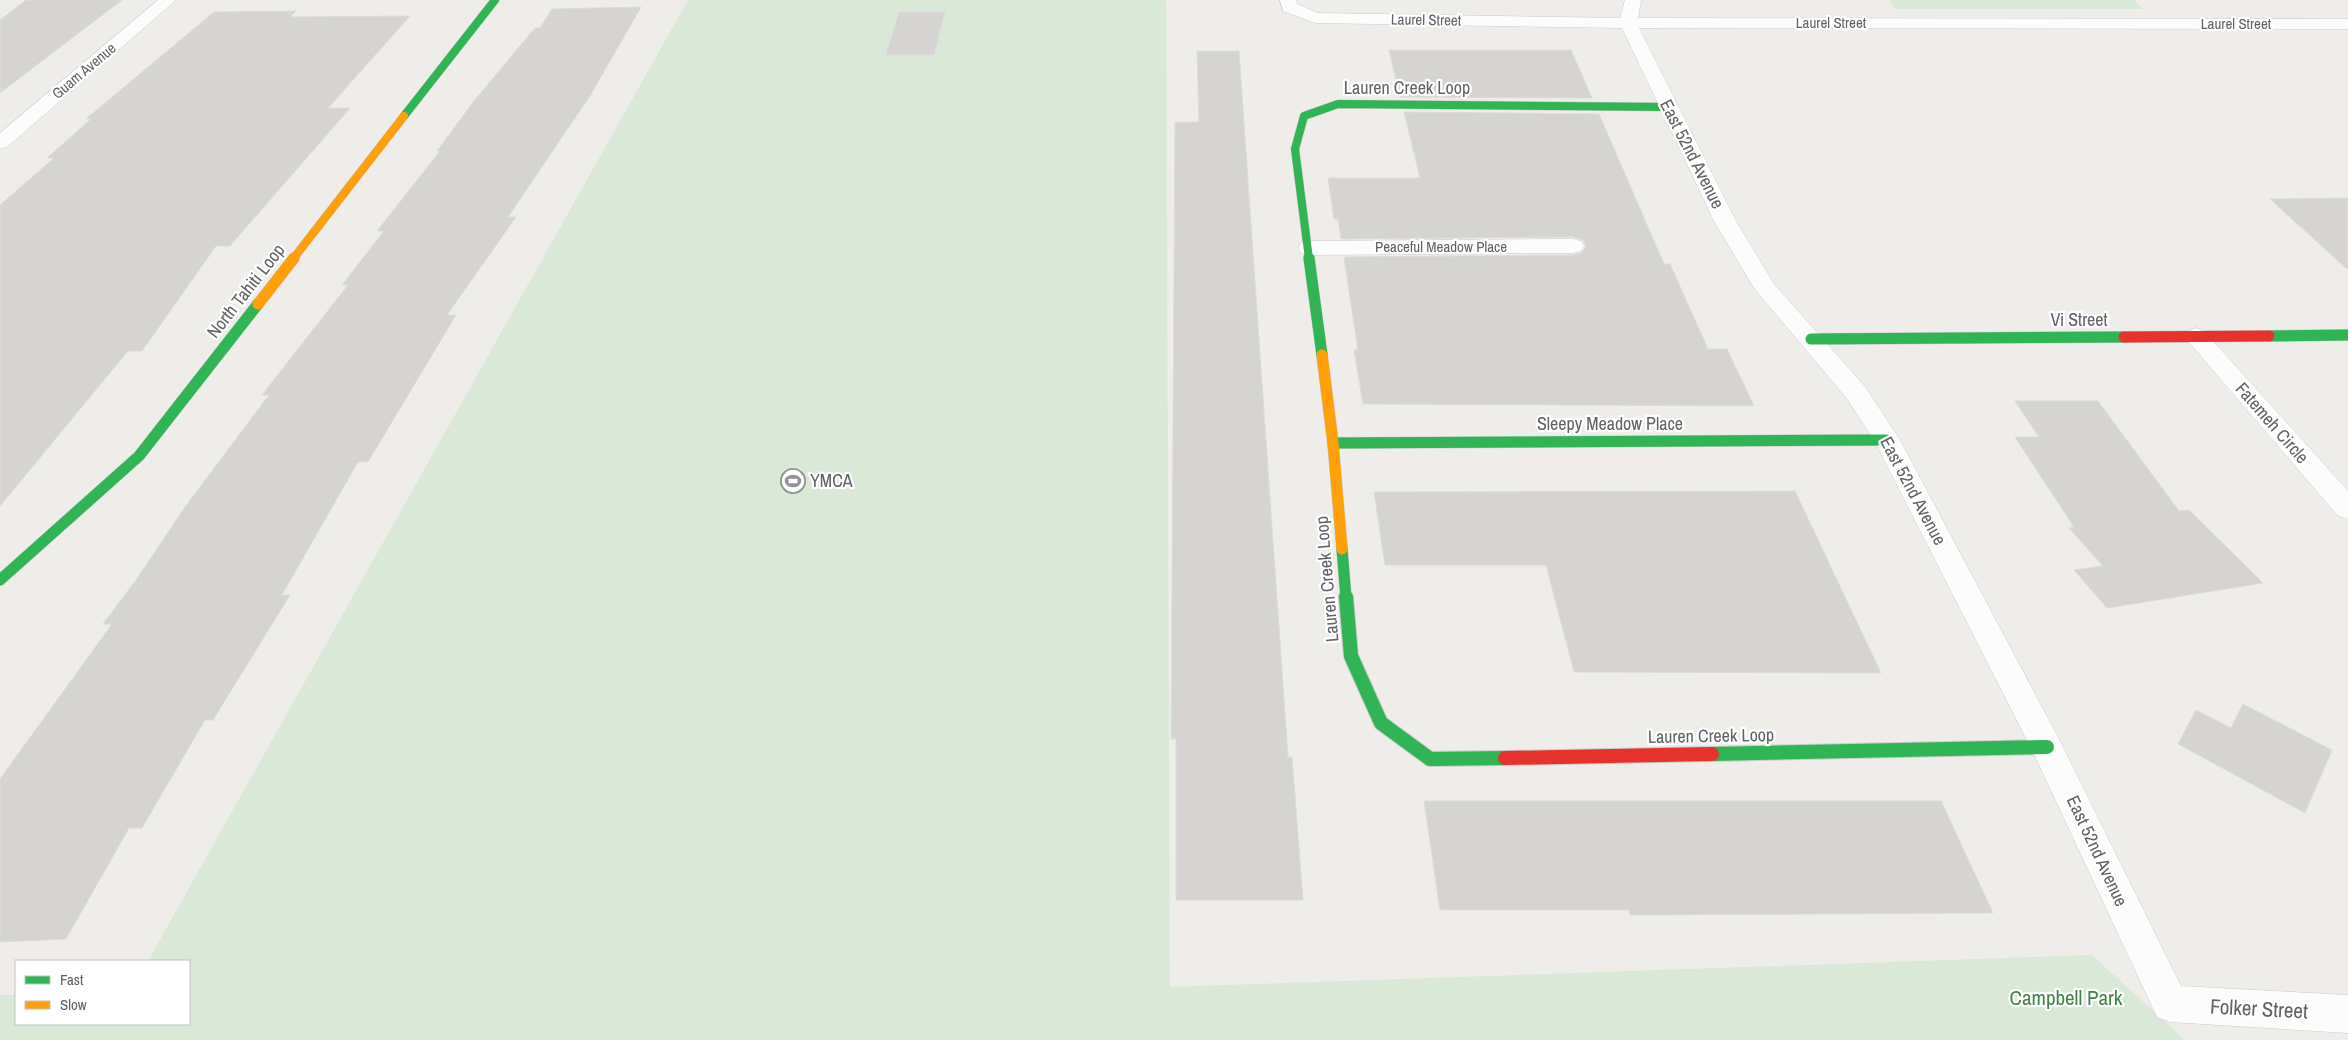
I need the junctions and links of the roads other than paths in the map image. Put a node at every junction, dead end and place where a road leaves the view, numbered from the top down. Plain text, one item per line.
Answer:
1 (168, 0) edge
2 (495, 0) edge
3 (1288, 0) edge
4 (1630, 12) edge
5 (2348, 24) edge
6 (1668, 107) junction
7 (0, 142) edge
8 (1573, 246) dead end
9 (1309, 248) junction
10 (2348, 335) edge
11 (2196, 336) junction
12 (1811, 339) junction
13 (1887, 440) junction
14 (1333, 443) junction
15 (2348, 509) edge
16 (0, 580) edge
17 (2047, 747) junction
18 (2170, 1004) joint
19 (2348, 1014) edge

1 - 7 street, Guam Avenue
2 - 16 street, North Tahiti Loop
3 - 4 street, Laurel Street
4 - 5 street, Laurel Street
4 - 6 street, East 52nd Avenue
6 - 9 street, Lauren Creek Loop
6 - 12 street, East 52nd Avenue
8 - 9 street, Peaceful Meadow Place
9 - 14 street, Lauren Creek Loop
10 - 11 street, Vi Street
11 - 12 street, Vi Street
11 - 15 street, Fatemeh Circle
12 - 13 street, East 52nd Avenue
13 - 14 street, Sleepy Meadow Place
13 - 17 street, East 52nd Avenue
14 - 17 street, Lauren Creek Loop
17 - 18 street, East 52nd Avenue
18 - 19 street, Folker Street

